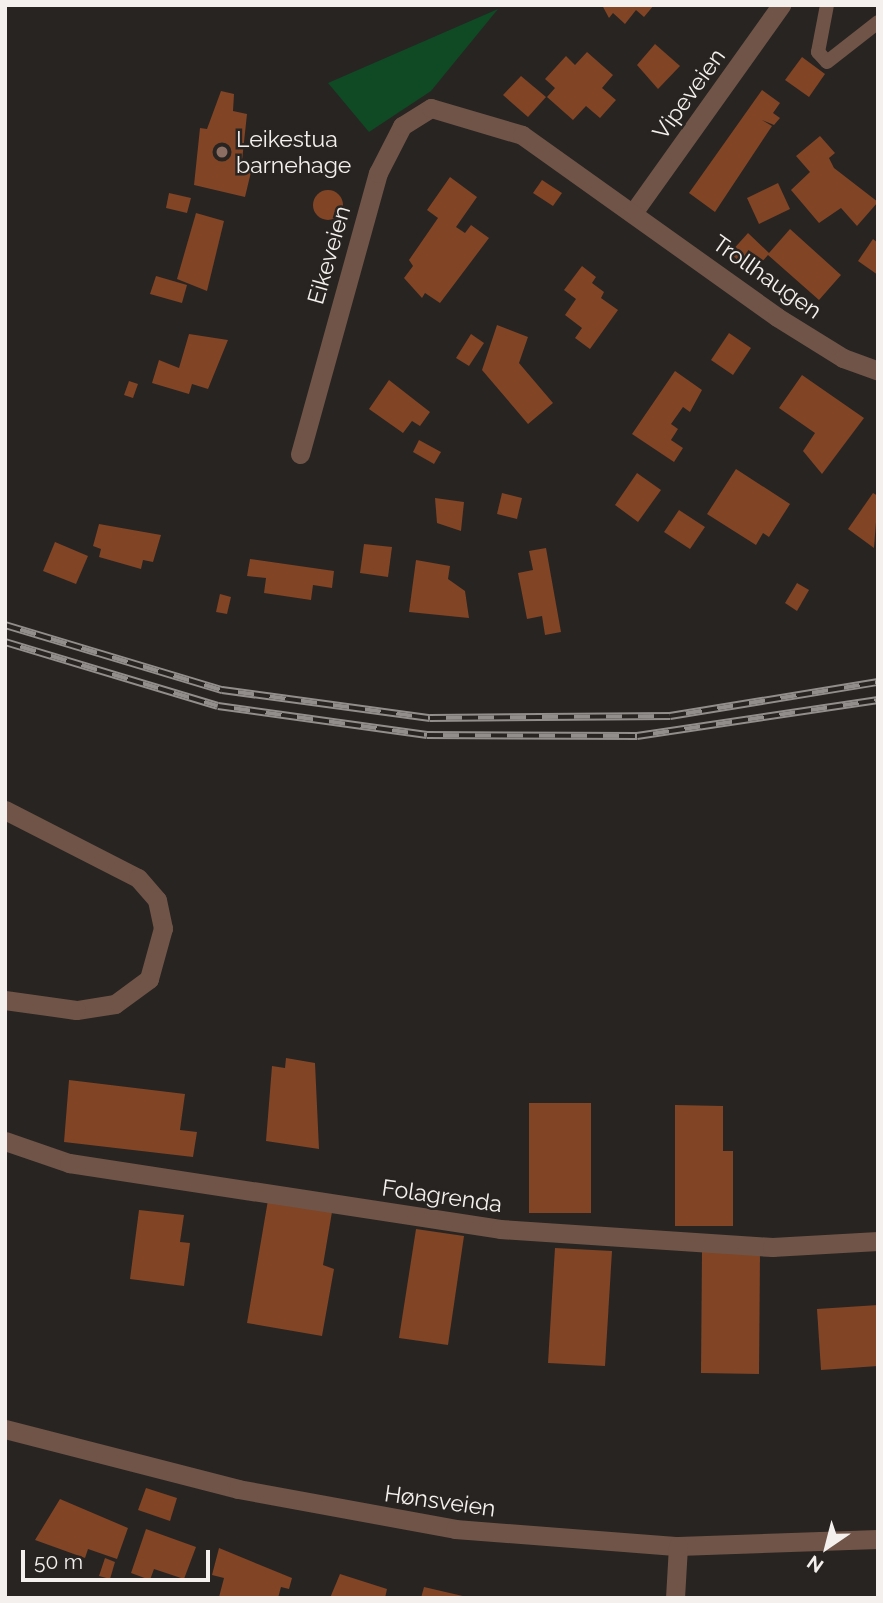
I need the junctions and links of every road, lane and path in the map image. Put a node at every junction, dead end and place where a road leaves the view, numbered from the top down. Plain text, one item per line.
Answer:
1 (781, 5) edge
2 (827, 5) edge
3 (878, 22) edge
4 (635, 210) junction
5 (878, 371) edge
6 (300, 454) dead end
7 (5, 810) edge
8 (5, 1000) edge
9 (5, 1141) edge
10 (878, 1241) edge
11 (5, 1429) edge
12 (878, 1539) edge
13 (678, 1546) junction
14 (675, 1598) edge

1 - 4 street, Vipeveien
2 - 3 lane
4 - 5 street, Trollhaugen
4 - 6 street, Eikeveien
7 - 8 street
9 - 10 street, Folagrenda
11 - 13 street, Hønsveien
12 - 13 street, Hønsveien
13 - 14 street

